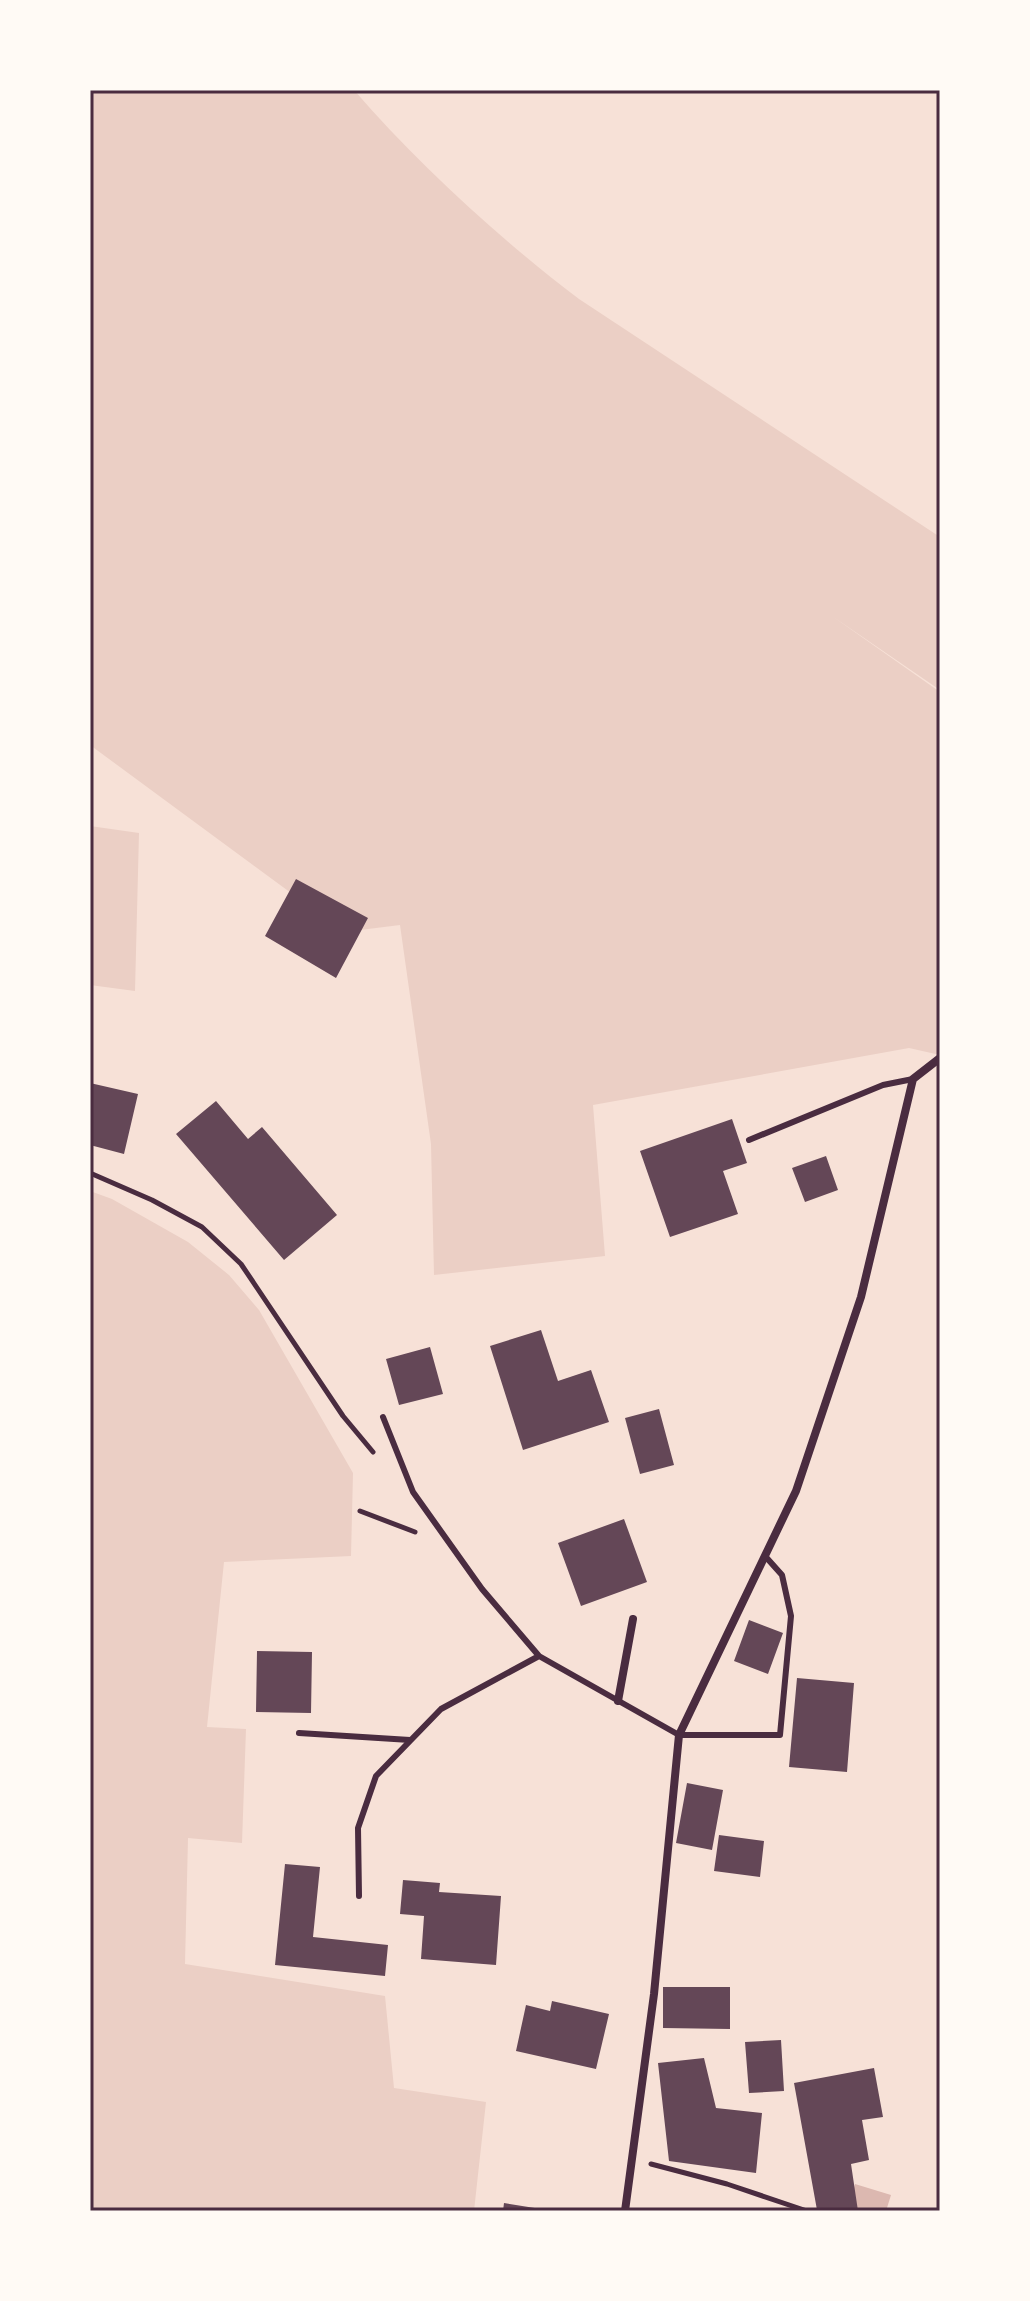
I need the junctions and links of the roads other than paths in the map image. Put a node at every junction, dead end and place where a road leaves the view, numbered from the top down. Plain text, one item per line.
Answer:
1 (940, 1058) edge
2 (913, 1079) junction
3 (749, 1140) dead end
4 (383, 1417) dead end
5 (765, 1556) junction
6 (633, 1619) dead end
7 (539, 1656) junction
8 (618, 1701) junction
9 (299, 1733) dead end
10 (679, 1735) junction
11 (410, 1740) junction
12 (359, 1896) dead end
13 (625, 2211) edge

1 - 2 street
2 - 3 lane
2 - 5 street
4 - 7 lane
5 - 10 street
5 - 10 lane
6 - 8 street
7 - 8 lane
7 - 11 lane
8 - 10 lane
9 - 11 lane
10 - 13 street
11 - 12 lane

